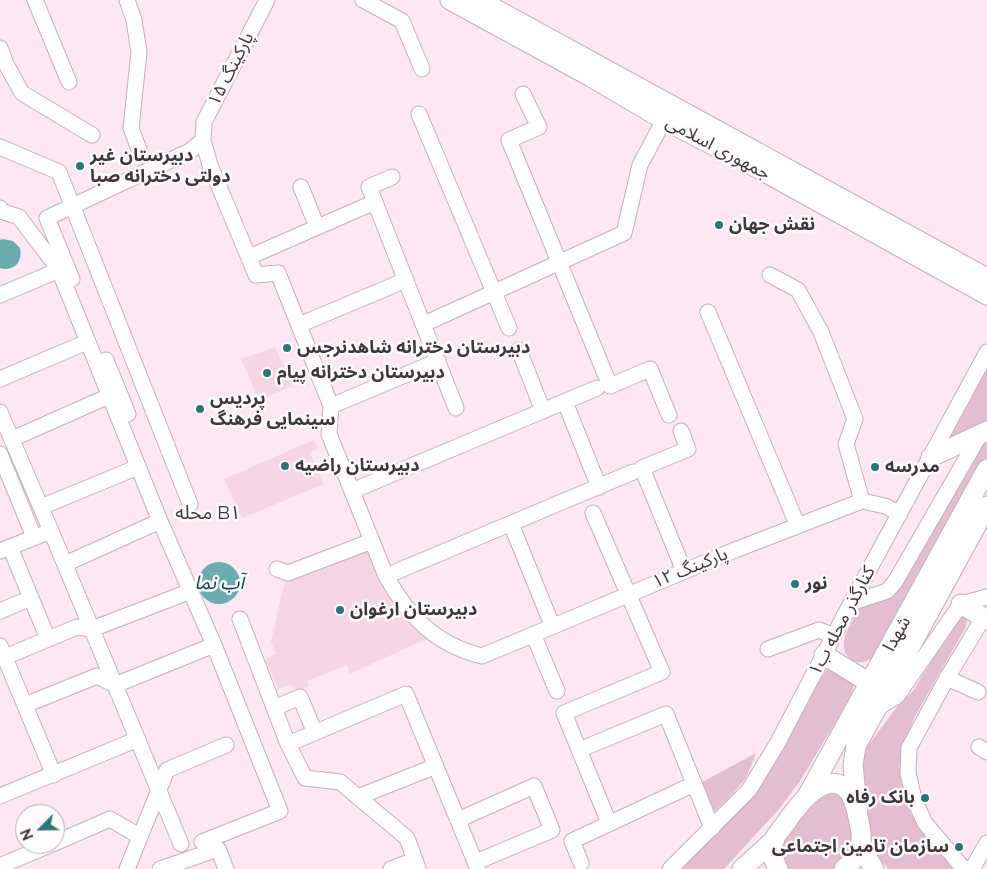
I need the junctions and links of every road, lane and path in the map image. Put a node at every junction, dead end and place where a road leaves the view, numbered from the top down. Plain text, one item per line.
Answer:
1 (35, 0) edge
2 (127, 0) edge
3 (267, 0) edge
4 (363, 0) edge
5 (450, 0) edge
6 (478, 0) edge
7 (0, 48) edge
8 (422, 70) dead end
9 (69, 82) dead end
10 (523, 94) dead end
11 (419, 114) dead end
12 (664, 120) junction
13 (92, 134) dead end
14 (203, 140) junction
15 (0, 146) edge
16 (141, 155) dead end
17 (392, 177) dead end
18 (301, 187) dead end
19 (375, 202) junction
20 (71, 206) junction
21 (0, 210) edge
22 (317, 227) junction
23 (249, 257) junction
24 (559, 263) junction
25 (59, 270) junction
26 (770, 275) dead end
27 (987, 278) edge
28 (406, 280) junction
29 (495, 292) junction
30 (0, 295) edge
31 (987, 296) edge
32 (708, 312) dead end
33 (424, 324) junction
34 (299, 325) junction
35 (509, 328) dead end
36 (87, 342) junction
37 (520, 350) dead end
38 (987, 352) edge
39 (438, 361) junction
40 (0, 379) edge
41 (597, 388) dead end
42 (109, 396) junction
43 (565, 402) junction
44 (331, 406) junction
45 (456, 408) dead end
46 (543, 411) junction
47 (0, 412) edge
48 (128, 414) dead end
49 (669, 415) dead end
50 (681, 431) dead end
51 (984, 432) edge
52 (12, 439) junction
53 (0, 454) edge
54 (931, 457) junction
55 (138, 467) junction
56 (987, 469) edge
57 (633, 472) dead end
58 (599, 487) junction
59 (352, 491) junction
60 (862, 501) junction
61 (190, 504) dead end
62 (987, 506) edge
63 (41, 507) junction
64 (593, 513) dead end
65 (900, 514) junction
66 (160, 521) junction
67 (510, 524) junction
68 (797, 524) junction
69 (51, 531) junction
70 (34, 537) junction
71 (372, 541) junction
72 (5, 549) edge
73 (65, 564) junction
74 (277, 569) dead end
75 (684, 571) junction
76 (386, 576) junction
77 (191, 590) junction
78 (628, 594) junction
79 (987, 597) edge
80 (31, 598) junction
81 (851, 602) junction
82 (961, 604) junction
83 (0, 611) edge
84 (985, 619) edge
85 (240, 620) dead end
86 (552, 625) junction
87 (92, 629) junction
88 (533, 634) junction
89 (834, 636) junction
90 (48, 639) junction
91 (214, 645) junction
92 (768, 649) dead end
93 (2, 652) edge
94 (824, 654) junction
95 (947, 678) junction
96 (870, 683) junction
97 (116, 685) junction
98 (557, 691) dead end
99 (978, 692) dead end
100 (25, 705) junction
101 (274, 708) junction
102 (877, 708) junction
103 (315, 733) junction
104 (138, 739) junction
105 (288, 744) junction
106 (226, 745) dead end
107 (579, 750) junction
108 (436, 766) junction
109 (54, 775) junction
110 (694, 784) junction
111 (159, 789) junction
112 (0, 796) edge
113 (358, 797) junction
114 (806, 798) junction
115 (858, 816) junction
116 (458, 820) junction
117 (609, 823) junction
118 (712, 828) junction
119 (139, 836) junction
120 (65, 838) edge
121 (775, 839) junction
122 (861, 840) junction
123 (202, 842) dead end
124 (987, 843) edge
125 (182, 844) dead end
126 (28, 854) edge
127 (580, 863) dead end
128 (416, 864) edge
129 (0, 866) edge
130 (477, 866) edge
131 (127, 869) edge
132 (160, 869) edge
133 (226, 869) edge
134 (391, 869) edge
135 (670, 869) edge
136 (742, 869) edge
137 (778, 869) edge
138 (844, 869) edge
139 (874, 869) edge
140 (964, 869) edge
141 (972, 869) edge

1 - 9 street
2 - 16 street
3 - 14 street, پارکینگ ۱۵
4 - 8 street
5 - 12 main road, جمهوری اسلامی
6 - 27 main road, جمهوری اسلامی
7 - 13 street
10 - 24 street
11 - 29 street
12 - 24 street
12 - 31 main road, جمهوری اسلامی
14 - 20 street
14 - 23 street
15 - 20 street
17 - 19 street
18 - 22 street
19 - 22 street
19 - 28 street
20 - 48 street
20 - 61 street
21 - 25 street
22 - 23 street
23 - 34 street
24 - 29 street
24 - 49 street
25 - 30 street
25 - 36 street
26 - 60 street
28 - 33 street
28 - 34 street
29 - 33 street
29 - 35 street
32 - 68 street
33 - 39 street
34 - 44 street
36 - 40 street
36 - 42 street
37 - 46 street
38 - 54 street, کنارگذر محله ب۱
39 - 44 street
39 - 45 street
41 - 43 street
42 - 52 street
42 - 55 street
43 - 46 street
43 - 58 street
44 - 59 street
46 - 59 street
47 - 52 street
50 - 75 street
51 - 54 main road
51 - 81 street
52 - 63 street
53 - 70 street
54 - 65 street, کنارگذر محله ب۱
55 - 63 street
55 - 66 street
56 - 96 main road, شهدا
57 - 58 street
58 - 67 street
59 - 71 street
60 - 65 street
60 - 68 street, پارکینگ ۱۲
62 - 102 main road, شهدا
63 - 69 street
64 - 78 street
65 - 81 street, کنارگذر محله ب۱
66 - 73 street
66 - 77 street
67 - 76 street
67 - 86 street
68 - 75 street, پارکینگ ۱۲
69 - 70 street
69 - 73 street
70 - 72 street
71 - 74 street
71 - 76 street
72 - 80 street
73 - 87 street
75 - 78 street, پارکینگ ۱۲
76 - 88 street, پارکینگ ۱۲
77 - 87 street
77 - 91 street
78 - 86 street, پارکینگ ۱۲
78 - 107 street
79 - 82 street
80 - 83 street
80 - 90 street
81 - 89 street, کنارگذر محله ب۱
82 - 84 main road
82 - 102 street
84 - 95 street
85 - 101 street
86 - 88 street, پارکینگ ۱۲
87 - 90 street
87 - 97 street
88 - 98 street
89 - 92 street
89 - 94 street, کنارگذر محله ب۱
90 - 93 street
91 - 97 street
91 - 123 street
93 - 100 street
94 - 96 main road
94 - 118 street, کنارگذر محله ب۱
95 - 99 street
95 - 140 street
96 - 114 main road, شهدا
97 - 100 street
97 - 104 street
100 - 109 street
101 - 103 street
101 - 105 street
102 - 115 main road, شهدا
103 - 105 street
103 - 108 street
104 - 109 street
104 - 111 street
105 - 113 street
106 - 111 street
107 - 110 street
107 - 117 street
108 - 113 street
108 - 116 street
109 - 112 street
110 - 117 street
110 - 118 street
111 - 119 street
111 - 125 street
113 - 128 street
114 - 115 main road
114 - 121 main road
115 - 122 main road
116 - 130 street
116 - 130 street
117 - 127 street
118 - 135 street, کنارگذر محله ب۱
119 - 120 street
119 - 131 street
121 - 136 main road
121 - 137 main road
122 - 138 main road
122 - 139 main road
124 - 141 street
126 - 129 street
128 - 134 street
132 - 133 street

